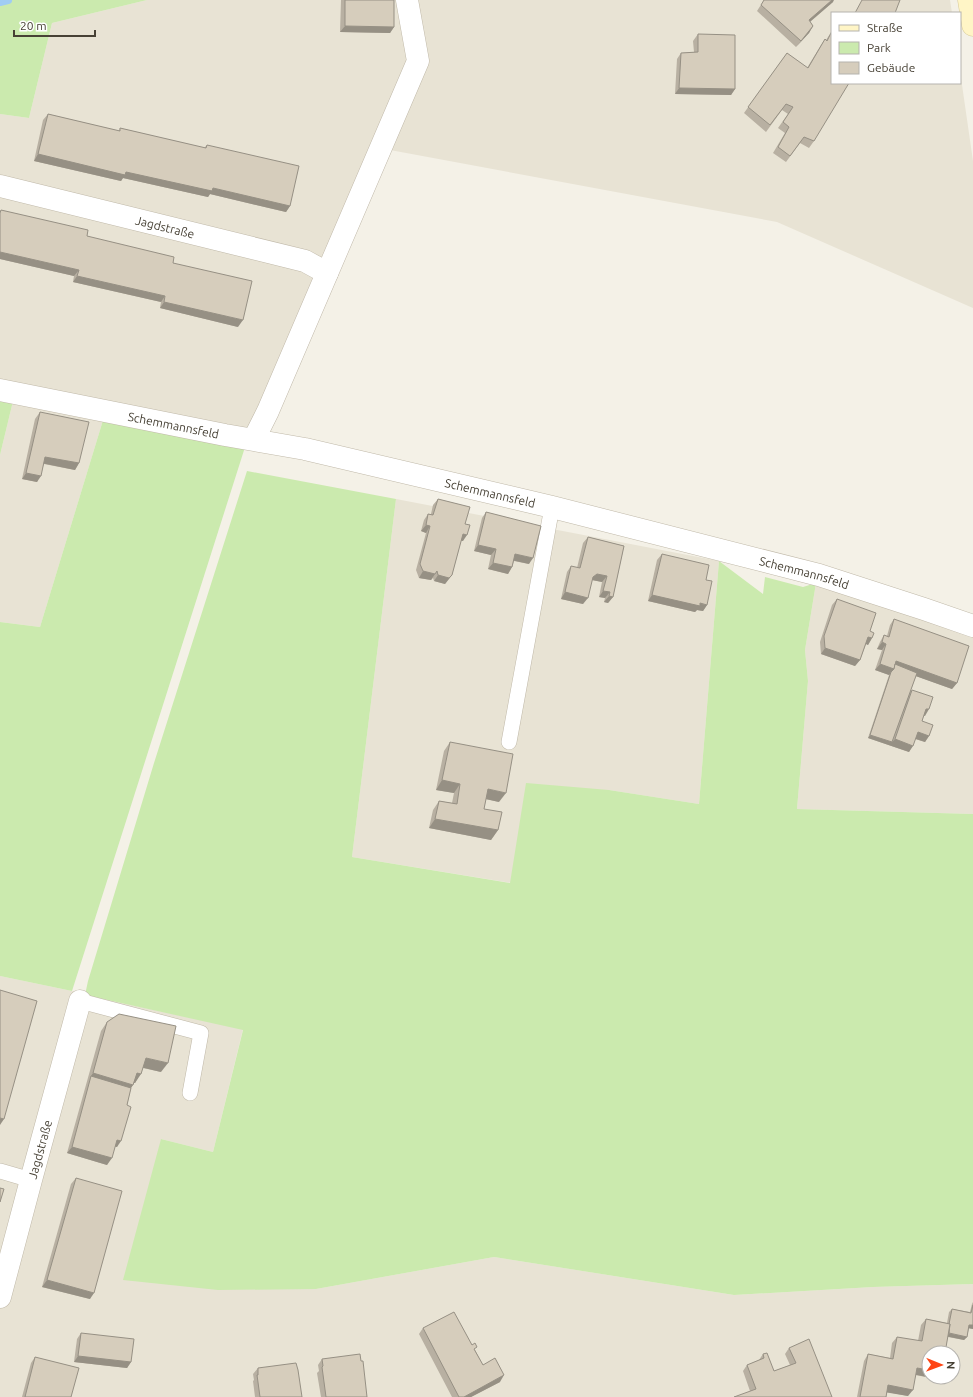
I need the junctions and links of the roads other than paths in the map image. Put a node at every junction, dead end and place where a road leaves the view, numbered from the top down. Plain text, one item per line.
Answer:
1 (407, 0) edge
2 (970, 0) edge
3 (973, 25) edge
4 (0, 186) edge
5 (327, 274) junction
6 (0, 390) edge
7 (254, 439) junction
8 (552, 507) junction
9 (973, 626) edge
10 (509, 742) dead end
11 (80, 1002) joint
12 (190, 1093) dead end
13 (0, 1171) edge
14 (31, 1180) junction
15 (0, 1297) edge

1 - 5 street
2 - 3 main road
4 - 5 street, Jagdstraße
5 - 7 street
6 - 7 street, Schemmannsfeld
7 - 8 street, Schemmannsfeld
8 - 9 street, Schemmannsfeld
8 - 10 lane
11 - 12 lane
11 - 14 street, Jagdstraße
13 - 14 lane
14 - 15 street, Jagdstraße

